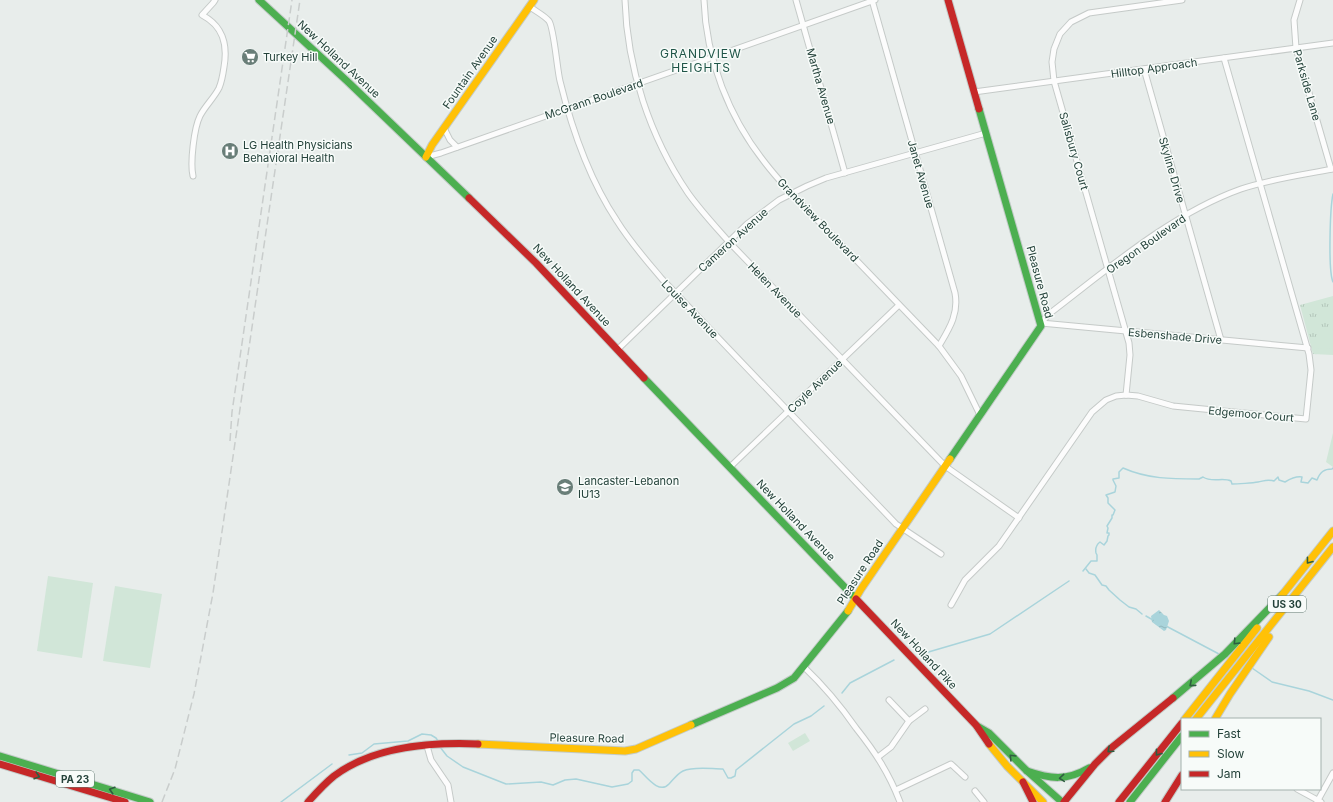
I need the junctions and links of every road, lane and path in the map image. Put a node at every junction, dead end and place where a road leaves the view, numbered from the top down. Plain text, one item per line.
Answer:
1 (220, 0) edge
2 (259, 0) edge
3 (534, 0) edge
4 (625, 0) edge
5 (704, 0) edge
6 (796, 0) edge
7 (873, 0) edge
8 (948, 0) edge
9 (1182, 0) edge
10 (1300, 0) edge
11 (214, 2) edge
12 (529, 6) junction
13 (803, 25) junction
14 (1333, 43) edge
15 (1296, 48) junction
16 (713, 57) junction
17 (1224, 58) junction
18 (1144, 69) junction
19 (1054, 81) junction
20 (638, 84) junction
21 (974, 92) junction
22 (567, 108) junction
23 (444, 128) junction
24 (986, 133) junction
25 (457, 147) junction
26 (915, 153) junction
27 (426, 156) junction
28 (1332, 169) edge
29 (845, 173) junction
30 (193, 176) dead end
31 (1260, 184) junction
32 (792, 193) junction
33 (1186, 216) junction
34 (729, 242) junction
35 (1108, 269) junction
36 (676, 294) junction
37 (900, 305) junction
38 (1041, 323) junction
39 (1126, 331) junction
40 (1221, 340) junction
41 (938, 346) junction
42 (1308, 348) junction
43 (617, 350) junction
44 (842, 360) junction
45 (1126, 395) junction
46 (788, 411) junction
47 (980, 415) junction
48 (945, 466) junction
49 (730, 467) junction
50 (1019, 518) junction
51 (902, 529) junction
52 (1333, 531) edge
53 (1333, 548) edge
54 (941, 554) dead end
55 (1283, 594) junction
56 (856, 599) junction
57 (952, 605) dead end
58 (804, 667) junction
59 (889, 700) dead end
60 (925, 709) dead end
61 (1186, 718) edge
62 (1197, 718) edge
63 (1215, 718) edge
64 (909, 720) junction
65 (1181, 724) edge
66 (976, 725) junction
67 (1181, 737) edge
68 (427, 746) junction
69 (0, 756) edge
70 (878, 757) junction
71 (0, 764) edge
72 (1095, 764) junction
73 (1027, 771) junction
74 (1333, 773) edge
75 (965, 777) dead end
76 (1181, 777) edge
77 (1023, 782) junction
78 (896, 790) junction
79 (1300, 790) edge
80 (975, 791) dead end
81 (125, 802) edge
82 (150, 802) edge
83 (308, 802) edge
84 (451, 802) edge
85 (900, 802) edge
86 (984, 802) edge
87 (1033, 802) edge
88 (1043, 802) edge
89 (1063, 802) edge
90 (1119, 802) edge
91 (1130, 802) edge
92 (1165, 802) edge
93 (1319, 802) edge

1 - 11 street
2 - 27 main road, New Holland Avenue
3 - 12 main road, Fountain Avenue
4 - 20 street, Helen Avenue
5 - 16 street, Grandview Boulevard
6 - 13 street, Martha Avenue
7 - 13 street, McGrann Boulevard
7 - 26 street, Janet Avenue
8 - 21 main road, Pleasure Road
9 - 19 street, Salisbury Court
10 - 15 street, Parkside Lane
11 - 30 street
12 - 22 street, Louise Avenue
12 - 23 main road, Fountain Avenue
13 - 16 street, McGrann Boulevard
13 - 29 street, Martha Avenue
14 - 15 street, Hilltop Approach
15 - 17 street, Hilltop Approach
15 - 28 street, Parkside Lane
16 - 20 street, McGrann Boulevard
16 - 32 street, Grandview Boulevard
17 - 18 street, Hilltop Approach
17 - 31 street, Edgemoor Court
18 - 19 street, Hilltop Approach
18 - 33 street, Skyline Drive
19 - 21 street, Hilltop Approach
19 - 35 street, Salisbury Court
20 - 22 street, McGrann Boulevard
20 - 34 street, Helen Avenue
21 - 24 main road, Pleasure Road
22 - 25 street, McGrann Boulevard
22 - 36 street, Louise Avenue
23 - 25 street
23 - 27 main road, Fountain Avenue
24 - 26 street, Cameron Avenue
24 - 38 main road, Pleasure Road
25 - 27 street, McGrann Boulevard
26 - 29 street, Cameron Avenue
26 - 41 street, Janet Avenue
27 - 43 main road, New Holland Avenue
28 - 31 street, Oregon Boulevard
29 - 32 street, Cameron Avenue
31 - 33 street, Oregon Boulevard
31 - 42 street, Edgemoor Court
32 - 34 street, Cameron Avenue
32 - 37 street, Grandview Boulevard
33 - 35 street, Oregon Boulevard
33 - 40 street, Skyline Drive
34 - 36 street, Cameron Avenue
34 - 44 street, Helen Avenue
35 - 38 street, Oregon Boulevard
35 - 39 street, Salisbury Court
36 - 43 street, Cameron Avenue
36 - 46 street, Louise Avenue
37 - 41 street, Grandview Boulevard
37 - 44 street, Coyle Avenue
38 - 39 street, Esbenshade Drive
38 - 47 main road, Pleasure Road
39 - 40 street, Esbenshade Drive
39 - 45 street, Salisbury Court
40 - 42 street, Esbenshade Drive
41 - 47 street, Grandview Boulevard
42 - 45 street, Edgemoor Court
43 - 49 main road, New Holland Avenue
44 - 46 street, Coyle Avenue
44 - 48 street, Helen Avenue
45 - 50 street, Edgemoor Court
46 - 49 street, Coyle Avenue
46 - 51 street, Louise Avenue
47 - 48 main road, Pleasure Road
48 - 50 street, Helen Avenue
48 - 51 main road, Pleasure Road
49 - 56 main road, New Holland Avenue
50 - 57 street, Edgemoor Court
51 - 54 street, Louise Avenue
51 - 56 main road, Pleasure Road
52 -> 55 main road, US 30
53 - 62 main road, US 30
53 - 63 main road
55 - 61 main road, US 30
55 -> 72 main road
56 - 58 main road, Pleasure Road
56 - 66 main road, New Holland Pike
58 - 68 main road, Pleasure Road
58 - 70 street
59 - 64 street
60 - 64 street
64 - 70 street
65 -> 90 main road
73 -> 66 main road, New Holland Pike
66 - 77 main road, New Holland Pike
67 - 91 main road
68 - 83 main road, Pleasure Road
68 - 84 street
82 -> 69 main road, PA 23
70 - 78 street
71 -> 81 main road, PA 23
72 -> 73 main road
72 - 89 main road
73 - 89 main road, New Holland Pike
74 - 93 street
75 - 78 street
76 - 92 main road
77 - 87 main road
77 - 88 main road, New Holland Pike
78 - 85 street
79 - 93 street
80 - 86 street

